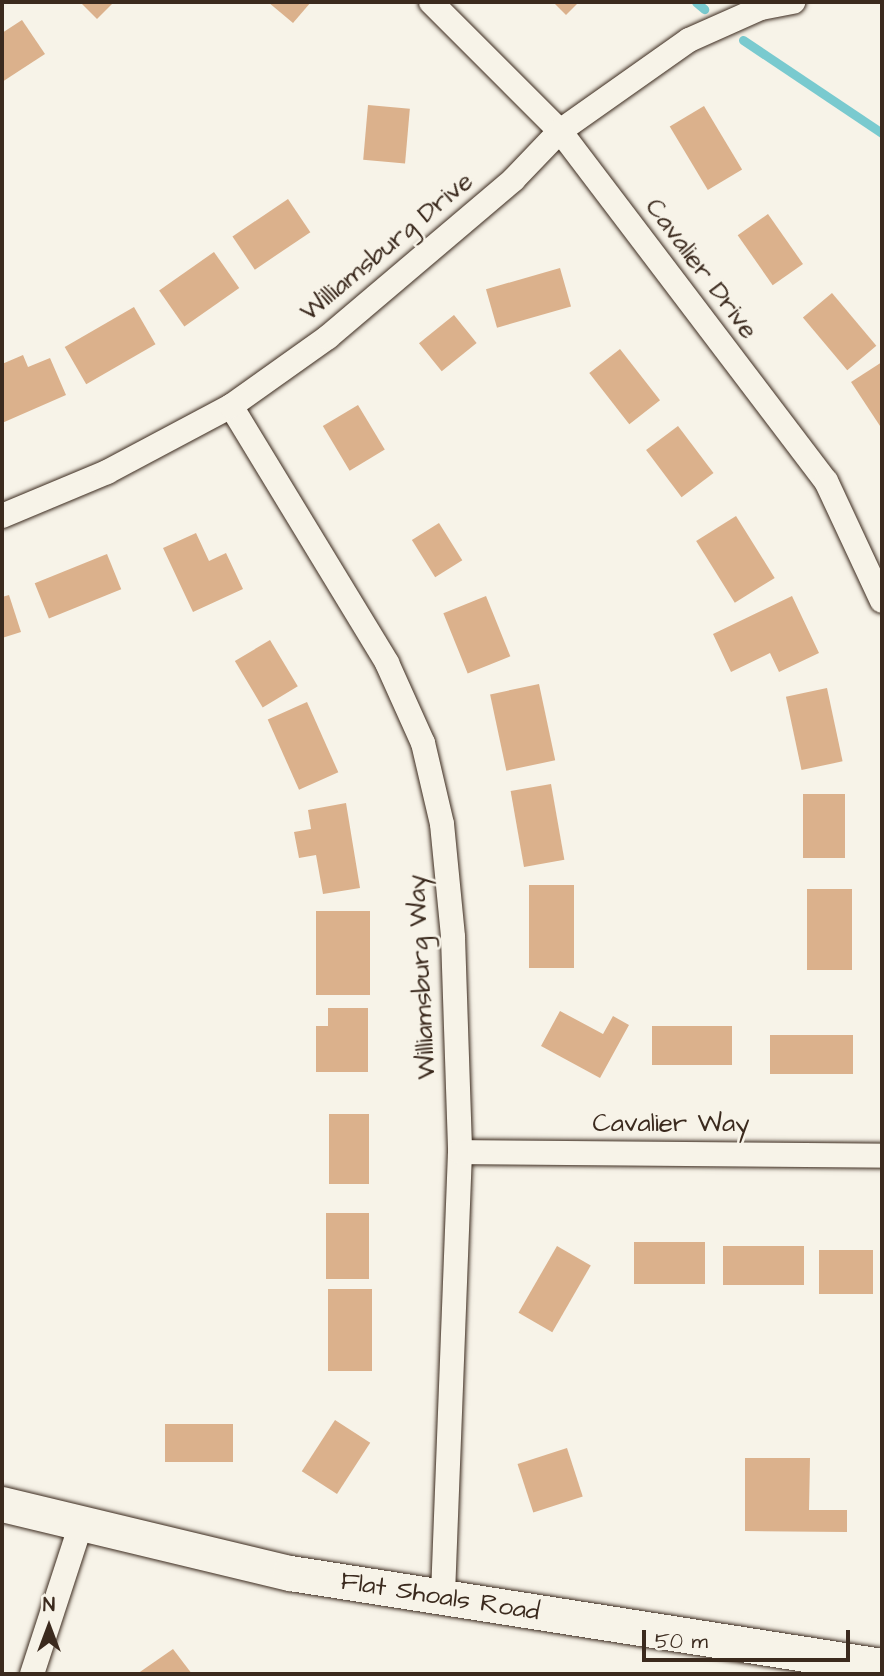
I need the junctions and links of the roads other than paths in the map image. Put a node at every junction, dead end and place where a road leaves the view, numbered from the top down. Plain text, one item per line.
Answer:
1 (431, 2) edge
2 (793, 2) edge
3 (560, 131) junction
4 (231, 406) junction
5 (2, 516) edge
6 (882, 601) edge
7 (460, 1152) junction
8 (882, 1156) edge
9 (2, 1504) edge
10 (80, 1527) junction
11 (443, 1598) junction
12 (882, 1666) edge
13 (32, 1674) edge

1 - 3 street, Cavalier Drive
2 - 3 street, Williamsburg Drive
3 - 4 street, Williamsburg Drive
3 - 6 street, Cavalier Drive
4 - 5 street, Williamsburg Drive
4 - 7 street, Williamsburg Way
7 - 8 street, Cavalier Way
7 - 11 street, Williamsburg Way
9 - 10 main road, Flat Shoals Road
10 - 11 main road, Flat Shoals Road
10 - 13 street
11 - 12 main road, Flat Shoals Road

